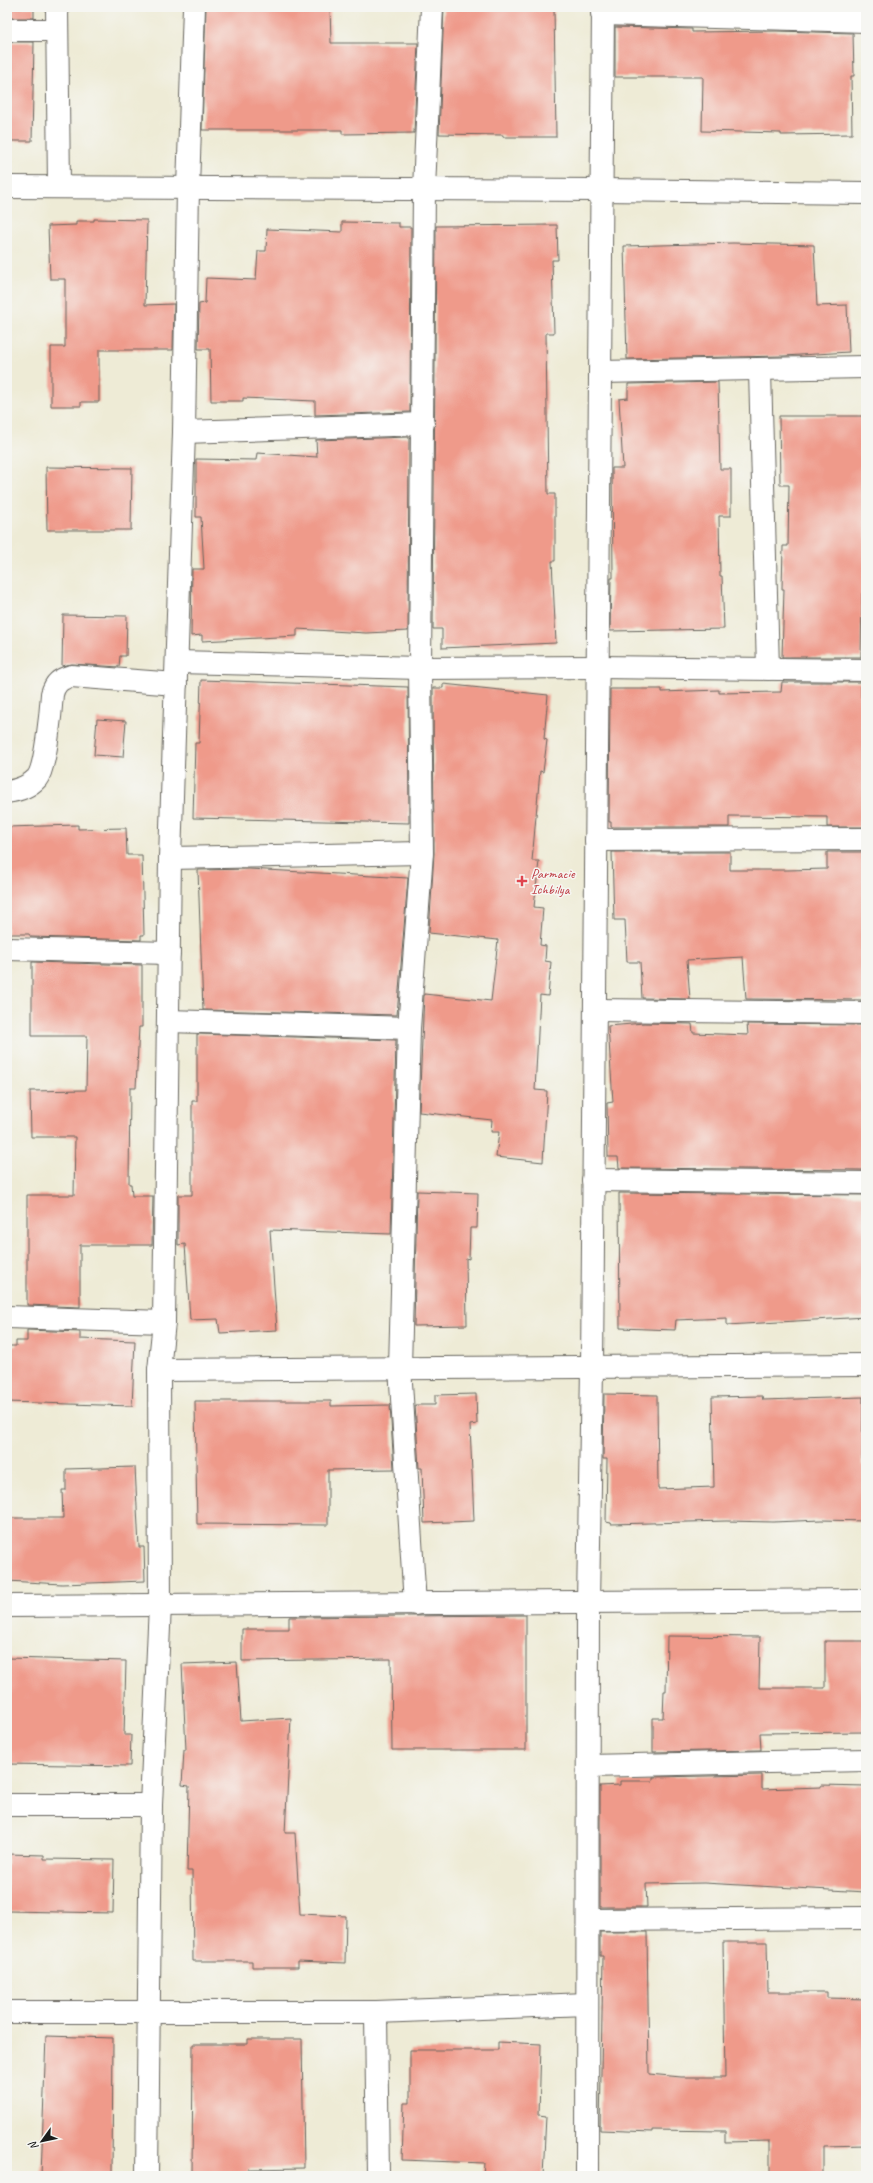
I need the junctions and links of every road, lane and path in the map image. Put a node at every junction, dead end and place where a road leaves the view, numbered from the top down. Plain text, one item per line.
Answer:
1 (56, 7) edge
2 (194, 7) edge
3 (432, 7) edge
4 (602, 10) edge
5 (866, 21) edge
6 (7, 30) edge
7 (57, 30) junction
8 (7, 187) edge
9 (59, 187) junction
10 (188, 188) junction
11 (424, 189) junction
12 (601, 190) junction
13 (866, 193) edge
14 (866, 368) edge
15 (760, 371) junction
16 (600, 372) junction
17 (423, 424) junction
18 (184, 432) junction
19 (177, 662) junction
20 (598, 667) junction
21 (420, 668) junction
22 (768, 668) junction
23 (866, 670) edge
24 (176, 684) junction
25 (7, 792) edge
26 (866, 839) edge
27 (596, 840) junction
28 (422, 853) junction
29 (170, 858) junction
30 (7, 949) edge
31 (169, 953) junction
32 (595, 1010) junction
33 (866, 1013) edge
34 (168, 1020) junction
35 (408, 1028) junction
36 (593, 1180) junction
37 (866, 1183) edge
38 (7, 1317) edge
39 (164, 1322) junction
40 (866, 1365) edge
41 (400, 1367) junction
42 (592, 1368) junction
43 (159, 1370) junction
44 (866, 1600) edge
45 (588, 1603) junction
46 (415, 1604) junction
47 (160, 1605) junction
48 (7, 1606) edge
49 (866, 1760) edge
50 (588, 1766) junction
51 (7, 1805) edge
52 (152, 1805) junction
53 (866, 1918) edge
54 (588, 1920) junction
55 (588, 2004) junction
56 (7, 2012) edge
57 (376, 2012) junction
58 (148, 2013) junction
59 (147, 2176) edge
60 (378, 2176) edge
61 (587, 2176) edge

1 - 7 street
2 - 10 street
3 - 11 street
4 - 5 street
4 - 12 street
6 - 7 street
7 - 9 street
8 - 9 street
9 - 10 street
10 - 11 street
10 - 18 street
11 - 12 street
11 - 17 street
12 - 13 street
12 - 16 street
14 - 15 street
15 - 16 street
15 - 22 street
16 - 20 street
17 - 18 street
17 - 21 street
18 - 19 street
19 - 21 street
19 - 24 street
20 - 21 street
20 - 22 street
20 - 27 street
21 - 28 street
22 - 23 street
24 - 25 street
24 - 29 street
26 - 27 street
27 - 32 street
28 - 29 street
28 - 35 street
29 - 31 street
30 - 31 street
31 - 34 street
32 - 33 street
32 - 36 street
34 - 35 street
34 - 39 street
35 - 41 street
36 - 37 street
36 - 42 street
38 - 39 street
39 - 43 street
40 - 42 street
41 - 42 street
41 - 43 street
41 - 46 street
42 - 45 street
43 - 47 street
44 - 45 street
45 - 46 street
45 - 50 street
46 - 47 street
47 - 48 street
47 - 52 street
49 - 50 street
50 - 54 street
51 - 52 street
52 - 58 street
53 - 54 street
54 - 55 street
55 - 57 street
55 - 61 street
56 - 58 street
57 - 58 street
57 - 60 street
58 - 59 street

